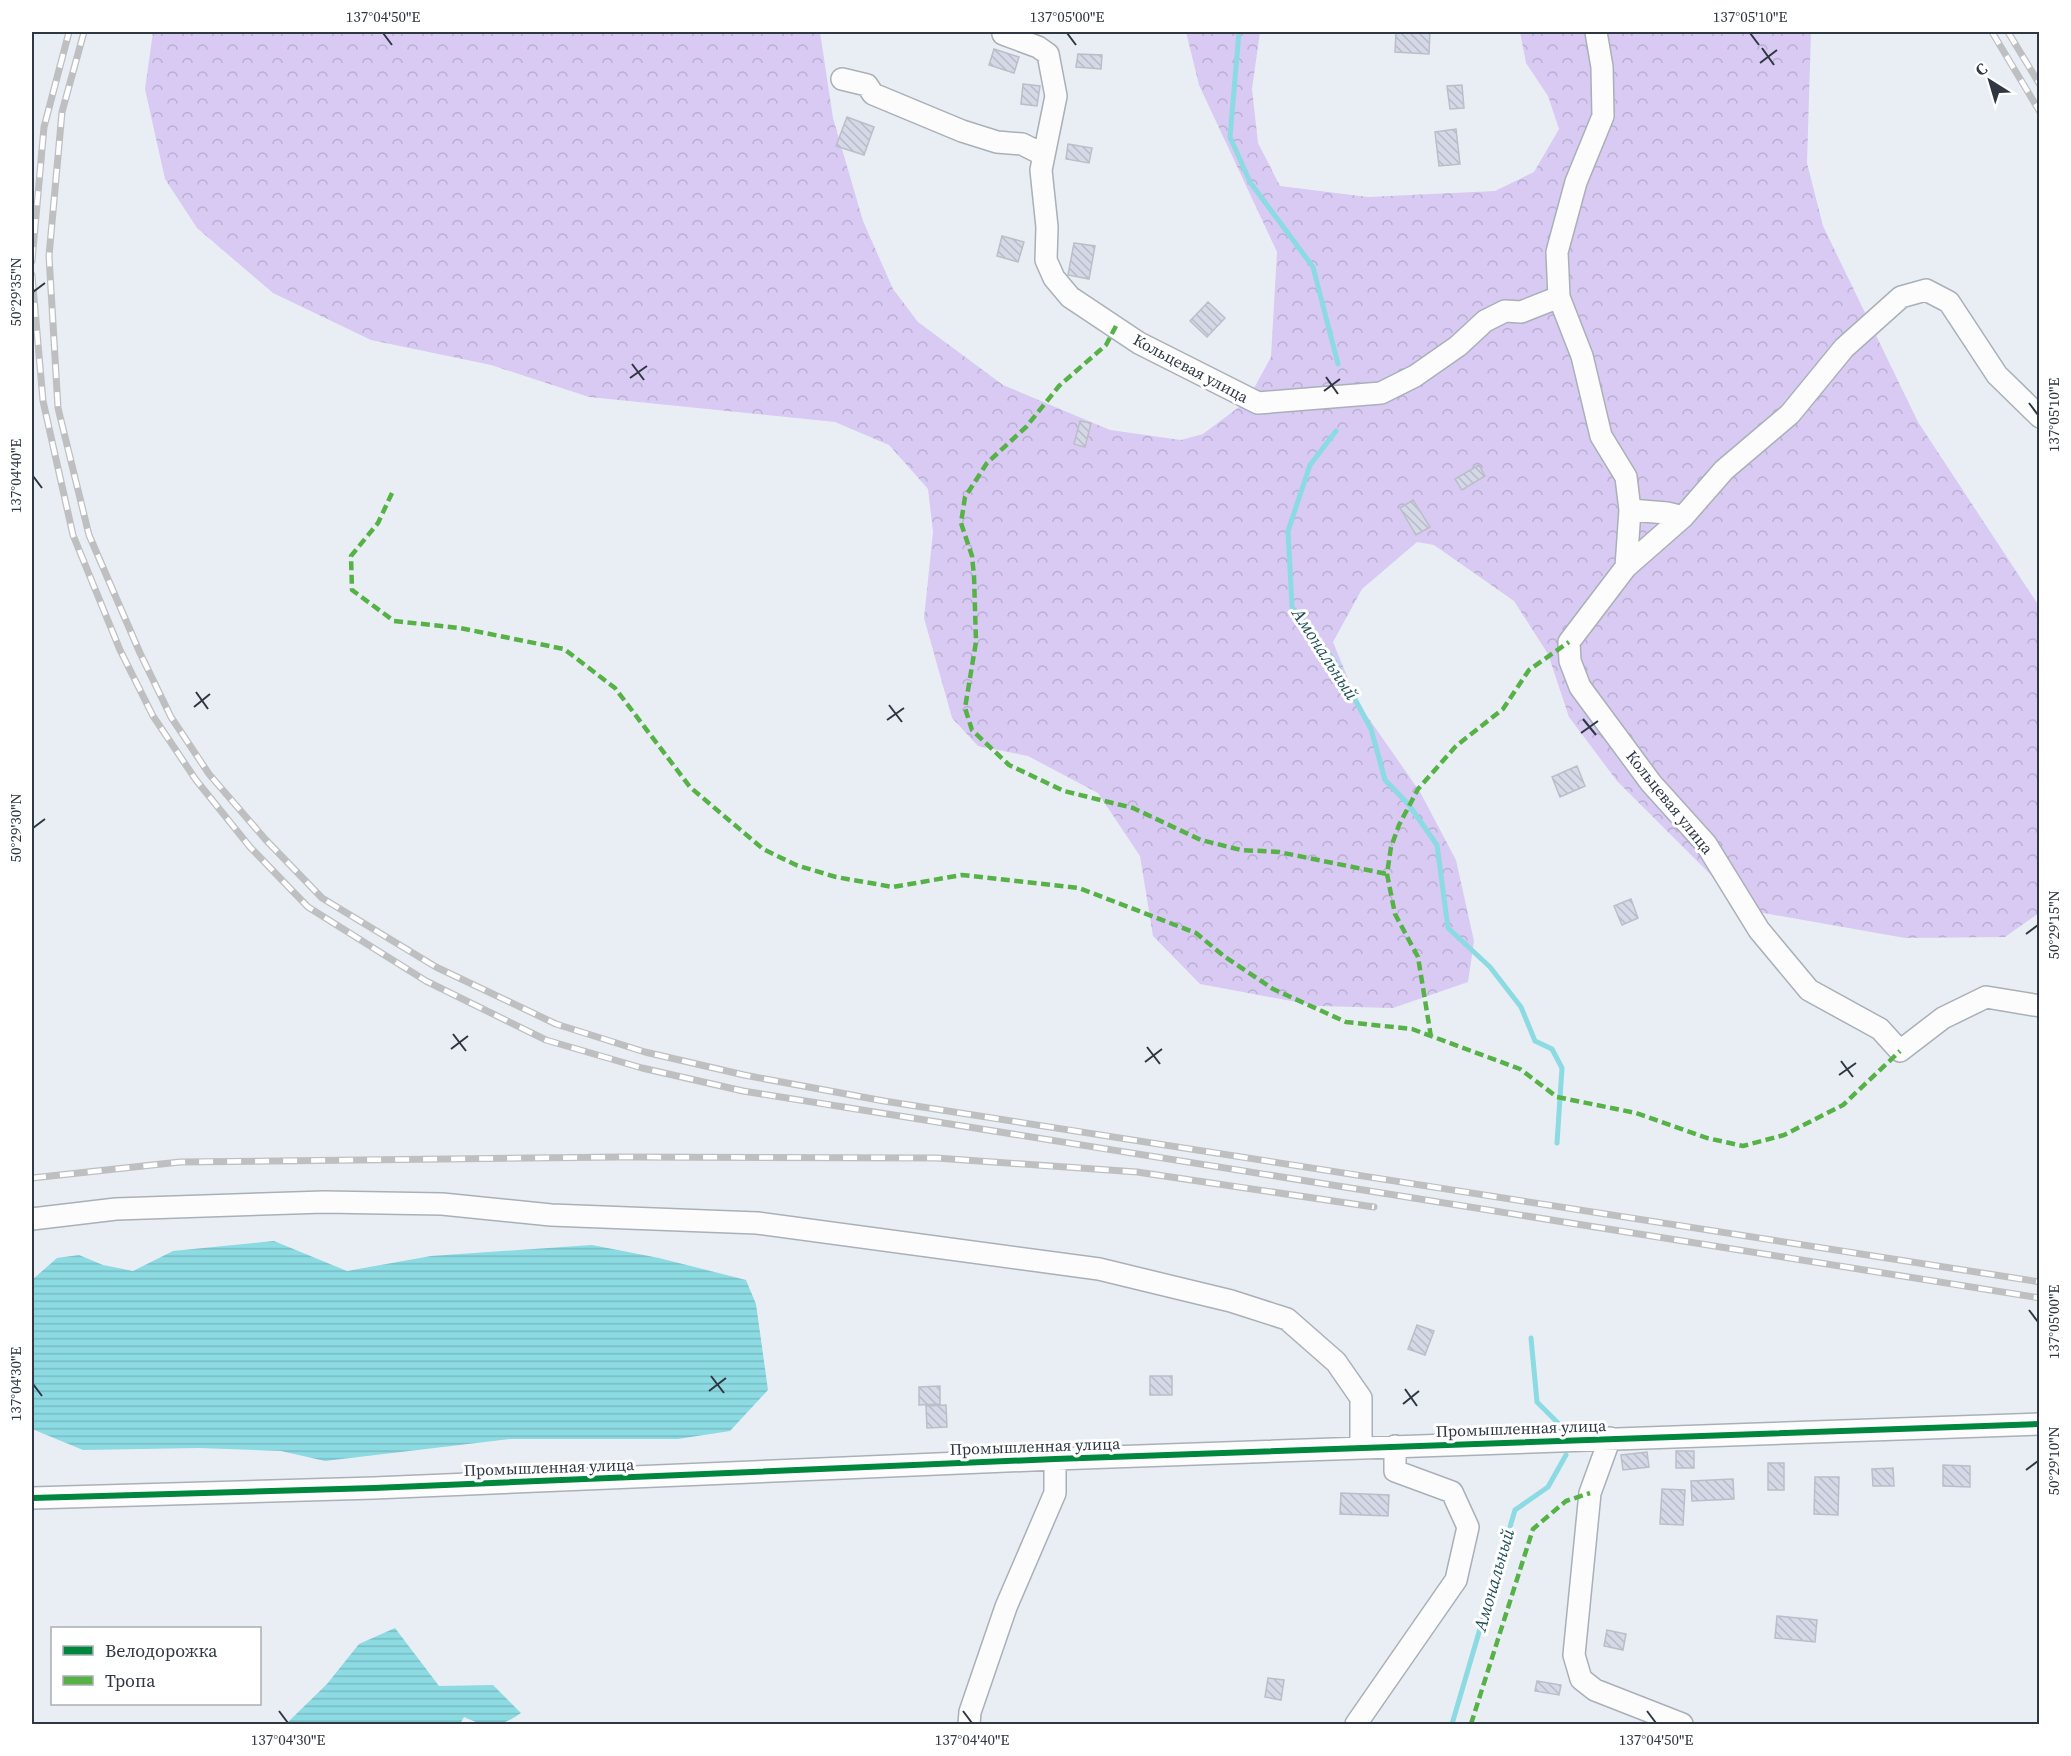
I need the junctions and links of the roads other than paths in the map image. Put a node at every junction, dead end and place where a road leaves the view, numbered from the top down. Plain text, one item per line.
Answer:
1 (1596, 32) edge
2 (1003, 34) dead end
3 (842, 79) dead end
4 (1044, 156) junction
5 (1559, 297) junction
6 (2040, 417) edge
7 (1630, 510) junction
8 (1683, 517) junction
9 (1626, 567) junction
10 (2040, 1006) edge
11 (32, 1219) edge
12 (2040, 1424) edge
13 (1610, 1438) junction
14 (1395, 1446) junction
15 (1361, 1447) junction
16 (1055, 1459) junction
17 (32, 1498) edge
18 (969, 1725) edge
19 (1356, 1725) edge
20 (1682, 1725) edge

1 - 5 street
2 - 4 street, Кольцевая улица
3 - 4 street
4 - 5 street, Кольцевая улица
5 - 7 street
6 - 8 street
7 - 8 street
7 - 9 street
8 - 9 street
9 - 10 street, Кольцевая улица
11 - 15 street
12 - 13 street, Промышленная улица
13 - 14 street, Промышленная улица
13 - 20 street
14 - 15 street, Промышленная улица
14 - 19 street
15 - 16 street, Промышленная улица
16 - 17 street, Промышленная улица
16 - 18 street

